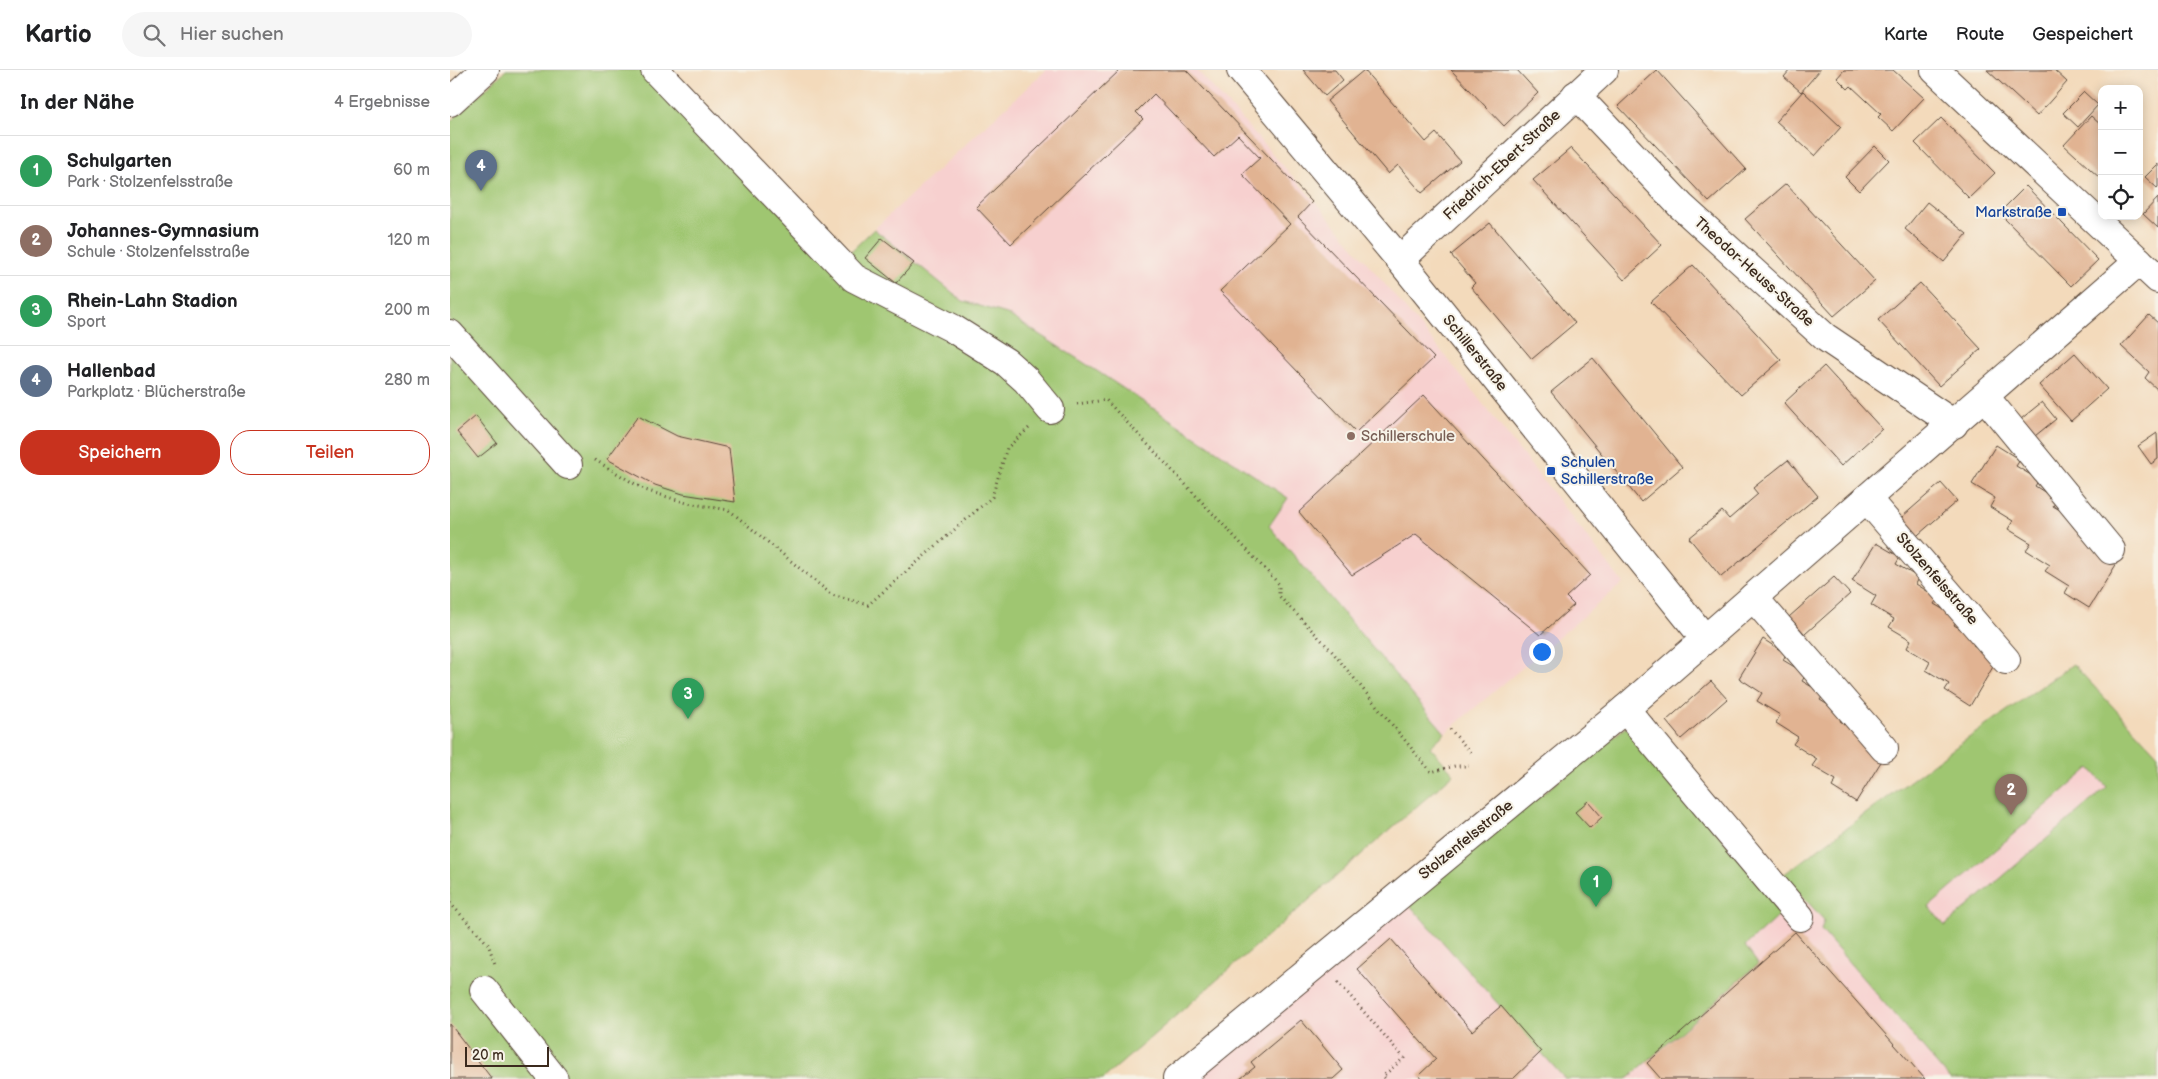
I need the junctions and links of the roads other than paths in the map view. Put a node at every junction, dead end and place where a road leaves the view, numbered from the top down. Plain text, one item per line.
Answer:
1 (485, 70) edge
2 (656, 70) edge
3 (1241, 70) edge
4 (1604, 70) edge
5 (1935, 70) edge
6 (1576, 95) junction
7 (450, 102) edge
8 (1400, 260) junction
9 (2149, 270) edge
10 (450, 334) edge
11 (1985, 396) junction
12 (1050, 409) road end
13 (1954, 424) junction
14 (568, 465) road end
15 (1867, 499) junction
16 (2111, 550) dead end
17 (1753, 597) junction
18 (1705, 639) junction
19 (2006, 660) dead end
20 (1626, 709) junction
21 (1884, 748) dead end
22 (1800, 917) dead end
23 (488, 996) road end
24 (554, 1079) edge
25 (1177, 1079) edge

1 - 7 street
2 - 12 street
3 - 8 street, Schillerstraße
4 - 6 street, Friedrich-Ebert-Straße
5 - 9 street
6 - 8 street, Friedrich-Ebert-Straße
6 - 13 street, Theodor-Heuss-Straße
8 - 18 street, Schillerstraße
9 - 11 street, Stolzenfelsstraße
10 - 14 street
11 - 13 street, Stolzenfelsstraße
11 - 16 street
13 - 15 street, Stolzenfelsstraße
15 - 17 street, Stolzenfelsstraße
15 - 19 street, Stolzenfelsstraße
17 - 18 street, Stolzenfelsstraße
17 - 21 street
18 - 20 street, Stolzenfelsstraße
20 - 22 street
20 - 25 street, Stolzenfelsstraße
23 - 24 street

